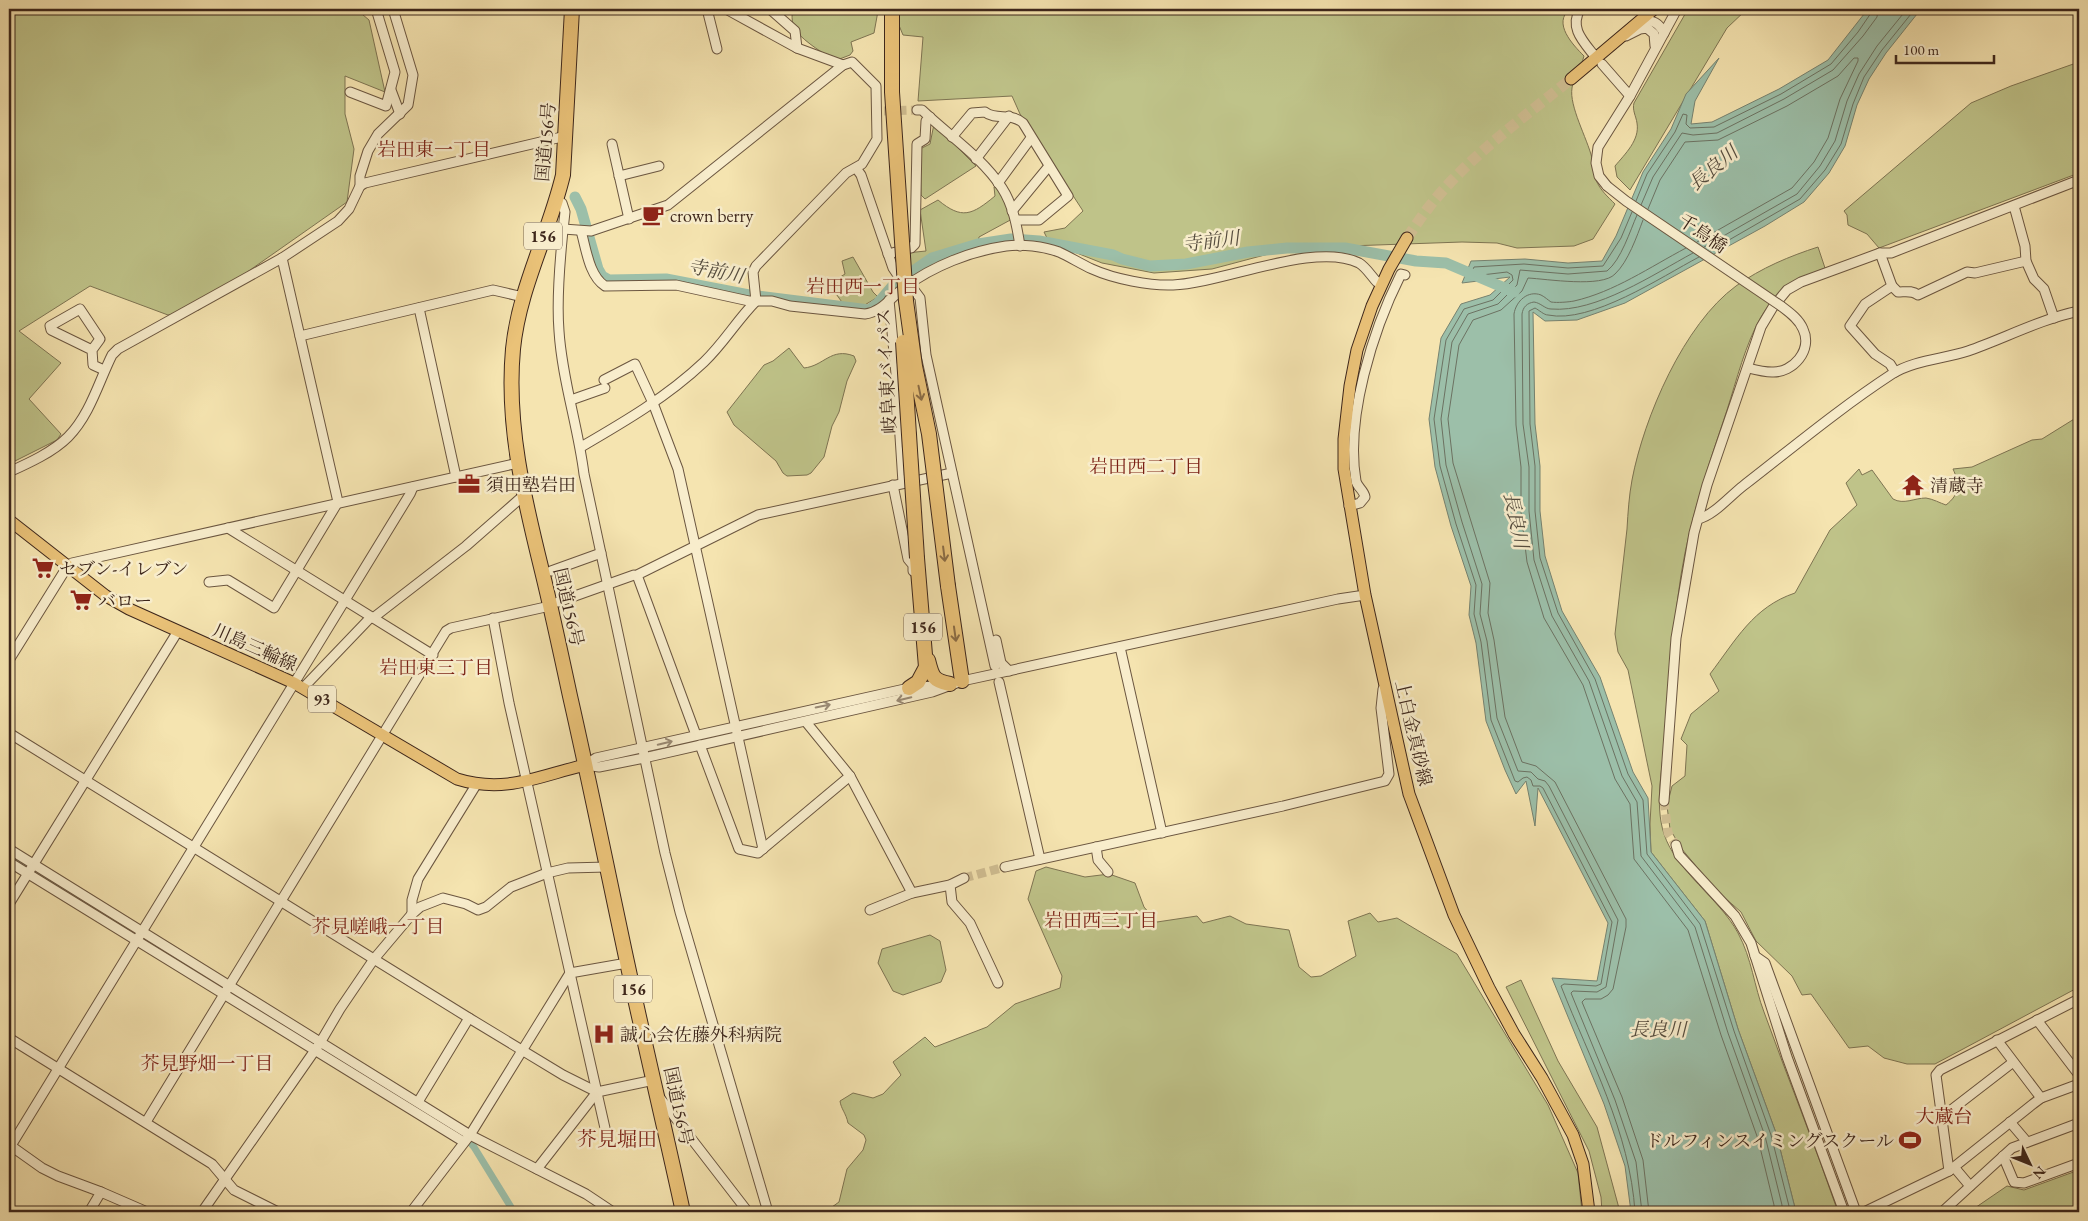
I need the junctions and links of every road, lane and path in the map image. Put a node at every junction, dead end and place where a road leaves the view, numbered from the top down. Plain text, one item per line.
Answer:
1 (376, 9) edge
2 (393, 9) edge
3 (572, 9) edge
4 (707, 9) edge
5 (726, 9) edge
6 (770, 9) edge
7 (1580, 9) edge
8 (1654, 9) edge
9 (1677, 9) edge
10 (1642, 20) junction
11 (1664, 33) junction
12 (1622, 37) junction
13 (797, 48) junction
14 (717, 49) dead end
15 (1654, 52) junction
16 (1593, 54) dead end
17 (1602, 64) dead end
18 (843, 66) junction
19 (1570, 79) tunnel mouth
20 (391, 90) junction
21 (350, 92) dead end
22 (1630, 96) junction
23 (917, 110) tunnel mouth
24 (400, 114) junction
25 (1009, 116) junction
26 (930, 117) junction
27 (566, 136) junction
28 (952, 137) junction
29 (1031, 138) junction
30 (612, 144) dead end
31 (976, 159) junction
32 (658, 166) dead end
33 (1049, 166) junction
34 (856, 168) junction
35 (619, 176) junction
36 (2079, 180) edge
37 (998, 183) junction
38 (360, 186) junction
39 (557, 201) junction
40 (2014, 206) junction
41 (1012, 211) junction
42 (629, 219) junction
43 (1016, 220) junction
44 (563, 229) junction
45 (581, 231) junction
46 (1020, 241) junction
47 (1405, 241) tunnel mouth
48 (1880, 253) junction
49 (888, 254) junction
50 (282, 258) junction
51 (2026, 261) junction
52 (1405, 275) dead end
53 (905, 286) junction
54 (1892, 286) junction
55 (1384, 288) junction
56 (756, 297) junction
57 (523, 298) junction
58 (889, 300) junction
59 (419, 308) junction
60 (2079, 311) edge
61 (2054, 318) junction
62 (300, 336) junction
63 (92, 350) junction
64 (1748, 368) junction
65 (104, 370) junction
66 (1895, 372) junction
67 (571, 400) junction
68 (653, 403) junction
69 (580, 447) junction
70 (518, 463) junction
71 (9, 472) edge
72 (952, 473) junction
73 (456, 477) junction
74 (898, 484) junction
75 (413, 487) junction
76 (523, 496) junction
77 (338, 502) junction
78 (1349, 506) junction
79 (1698, 519) junction
80 (9, 520) edge
81 (228, 528) junction
82 (695, 545) junction
83 (601, 553) junction
84 (912, 558) junction
85 (66, 567) junction
86 (296, 570) junction
87 (551, 571) dead end
88 (634, 575) dead end
89 (209, 582) dead end
90 (608, 584) junction
91 (1365, 595) junction
92 (345, 602) junction
93 (554, 604) junction
94 (983, 612) junction
95 (372, 618) junction
96 (492, 618) junction
97 (178, 631) junction
98 (1120, 647) junction
99 (433, 655) junction
100 (926, 655) junction
101 (9, 660) edge
102 (995, 666) dead end
103 (1009, 671) junction
104 (986, 676) junction
105 (1384, 678) junction
106 (999, 682) dead end
107 (956, 683) junction
108 (298, 686) junction
109 (908, 688) junction
110 (806, 722) junction
111 (737, 727) junction
112 (9, 733) edge
113 (383, 734) junction
114 (1011, 734) junction
115 (696, 735) junction
116 (739, 737) junction
117 (700, 745) junction
118 (642, 748) junction
119 (644, 758) junction
120 (585, 765) junction
121 (850, 776) junction
122 (528, 780) junction
123 (85, 781) junction
124 (476, 784) junction
125 (1664, 801) tunnel mouth
126 (1162, 833) junction
127 (1676, 845) tunnel mouth
128 (194, 847) junction
129 (1096, 847) junction
130 (763, 849) junction
131 (9, 850) edge
132 (1040, 860) junction
133 (9, 862) edge
134 (33, 864) junction
135 (607, 867) junction
136 (1004, 867) tunnel mouth
137 (1108, 872) dead end
138 (27, 873) junction
139 (547, 873) junction
140 (964, 878) tunnel mouth
141 (950, 885) junction
142 (912, 893) junction
143 (280, 901) junction
144 (9, 904) edge
145 (870, 910) dead end
146 (412, 914) junction
147 (142, 932) junction
148 (137, 941) junction
149 (1755, 956) junction
150 (374, 959) junction
151 (627, 963) junction
152 (570, 973) junction
153 (229, 984) junction
154 (998, 984) dead end
155 (224, 994) junction
156 (2078, 1001) edge
157 (469, 1018) junction
158 (2036, 1020) junction
159 (9, 1038) edge
160 (1996, 1040) junction
161 (318, 1046) junction
162 (523, 1051) junction
163 (2012, 1062) junction
164 (58, 1069) junction
165 (2079, 1075) edge
166 (654, 1080) junction
167 (2079, 1084) edge
168 (597, 1092) junction
169 (404, 1094) junction
170 (658, 1096) junction
171 (2041, 1098) junction
172 (418, 1102) junction
173 (399, 1103) junction
174 (1942, 1117) junction
175 (146, 1122) junction
176 (2010, 1122) junction
177 (2079, 1123) edge
178 (607, 1137) dead end
179 (467, 1138) junction
180 (2026, 1142) junction
181 (10, 1148) edge
182 (2003, 1156) junction
183 (2079, 1163) edge
184 (537, 1169) junction
185 (1951, 1169) junction
186 (224, 1179) junction
187 (1970, 1186) junction
188 (101, 1192) junction
189 (1870, 1211) edge
190 (89, 1212) edge
191 (147, 1212) edge
192 (202, 1212) edge
193 (278, 1212) edge
194 (411, 1212) edge
195 (613, 1212) edge
196 (683, 1212) edge
197 (748, 1212) edge
198 (768, 1212) edge
199 (1588, 1212) edge
200 (1844, 1212) edge
201 (1856, 1212) edge
202 (1942, 1212) edge

1 - 20 street
2 - 24 street
3 - 27 highway, 国道156号 / 156
4 - 14 street
5 - 13 street
6 - 13 street
7 - 16 street
8 - 10 main road
9 - 11 street
10 - 11 street
10 - 12 main road
11 - 15 street
12 - 15 street
12 - 19 main road
13 - 18 street
15 - 22 street
17 - 22 street
18 - 34 street
18 - 42 street
20 - 21 street
20 - 24 street
22 - 64 street, 千鳥橋, bridge
23 - 26 street
24 - 38 street
25 - 28 street
25 - 29 street
25 - 31 street
26 - 28 street
26 - 49 street
27 - 38 street
27 - 39 highway, 国道156号 / 156
28 - 31 street
29 - 33 street
29 - 37 street
30 - 35 street
31 - 37 street
32 - 35 street
33 - 41 street
33 - 43 street
34 - 49 street
34 - 56 street
35 - 42 street
36 - 40 street
37 - 41 street
38 - 50 street
39 - 44 street
39 - 57 highway, 国道156号 / 156
40 - 48 street
40 - 51 street
41 - 43 street
42 - 45 street
43 - 46 street
44 - 45 street
44 - 67 street
45 - 56 street
46 - 53 street
46 - 55 street
47 - 78 main road, 上白金真砂線
48 - 54 street
48 - 64 street
49 - 53 street
50 - 62 street
50 - 65 street
51 - 54 street
51 - 61 street
52 - 55 street
53 - 58 street
53 - 72 street
54 - 66 street
55 - 78 street
56 - 58 street
56 - 68 street
57 - 59 street
57 - 70 highway, 国道156号 / 156
58 - 74 street
59 - 62 street
59 - 73 street
60 - 61 street
61 - 66 street
62 - 77 street
63 - 63 street
63 - 65 street
64 - 79 street
65 - 71 street
66 - 79 street
67 - 68 street
67 - 69 street
68 - 69 street
68 - 82 street
69 - 83 street
70 - 73 street
70 - 76 highway, 国道156号 / 156
72 - 74 street
72 - 94 street
73 - 75 street
74 - 82 street
74 - 84 street
75 - 77 street
75 - 92 street
76 - 93 highway, 国道156号 / 156
76 - 95 street
77 - 81 street
77 - 86 street
78 - 91 main road, 上白金真砂線
79 - 125 street
80 - 85 main road, 川島三輪線 / 93
81 - 85 street
81 - 86 street
82 - 111 street
82 - 115 street
83 - 87 street
83 - 90 street
84 - 100 highway, 岐阜東バイパス / 156
84 -> 107 highway, 岐阜東バイパス / 156, bridge
85 - 97 main road, 川島三輪線 / 93
85 - 101 street
86 - 89 street
86 - 92 street
88 - 90 street
90 - 93 street
90 - 118 street
91 - 98 street
91 - 105 main road, 上白金真砂線
92 - 95 street
92 - 108 street
93 - 96 street
93 - 120 highway, 国道156号 / 156
94 - 102 street
94 - 103 street
94 - 104 street
95 - 99 street
95 - 108 street
96 - 99 street
96 - 122 street
97 - 108 main road, 川島三輪線 / 93
97 - 123 street
98 - 103 street
98 - 126 street
99 - 113 street
100 - 107 highway
100 - 109 highway, 岐阜東バイパス / 156
103 - 104 street
103 - 114 street
104 - 107 street
104 - 114 street
105 - 126 street
105 - 199 main road, 上白金真砂線
106 - 114 street
107 - 109 street
107 -> 110 street
108 - 113 main road, 川島三輪線 / 93
108 - 128 street
111 -> 109 street
110 - 116 street
110 - 121 street
111 - 115 street
111 - 116 street
112 - 123 street
113 - 124 main road, 川島三輪線 / 93
113 - 143 street
114 - 132 street
118 -> 115 street
116 - 117 street
116 - 130 street
117 - 119 street
117 - 130 street
118 - 119 street
118 - 120 street
119 - 120 street
119 - 198 street
120 - 122 main road, 川島三輪線 / 93
120 - 135 highway, 国道156号 / 156
121 - 130 street
121 - 142 street
122 - 124 main road, 川島三輪線 / 93
122 - 139 street
123 - 128 street
123 - 134 street
124 - 146 street
126 - 129 street
127 - 149 street
128 - 143 street
128 - 147 street
129 - 132 street
129 - 137 street
131 - 134 street
132 - 136 street
133 - 138 street
134 - 138 street
134 - 147 street
135 - 139 street
135 - 151 highway, 国道156号 / 156
138 - 144 street
138 - 148 street
139 - 146 street
139 - 152 street
140 - 141 street
141 - 142 street
141 - 154 street
142 - 145 street
143 - 150 street
143 - 153 street
146 - 150 street
147 - 148 street
147 - 153 street
148 - 155 street
148 - 164 street
149 - 200 street
149 - 201 street
150 - 157 street
150 - 161 street
151 - 152 street
151 - 166 highway, 国道156号 / 156
152 - 162 street
152 - 168 street
153 - 155 street
153 - 161 street
155 - 161 street
155 - 175 street
156 - 158 street
157 - 162 street
157 - 172 street
158 - 160 street
158 - 165 street
159 - 164 street
160 - 163 street
160 - 174 street
161 - 169 street
161 - 173 street
161 - 186 street
162 - 168 street
162 - 179 street
163 - 171 street
163 - 174 street
164 - 175 street
164 - 181 street
166 - 168 street
166 - 170 highway, 国道156号 / 156
167 - 171 street
168 - 178 street
168 - 184 street
169 - 172 street
169 - 173 street
170 - 196 highway, 国道156号 / 156
170 - 197 street
171 - 176 street
172 - 179 street
173 - 179 street
174 - 185 street
175 - 186 street
176 - 180 street
176 - 185 street
177 - 180 street
179 - 184 street
179 - 194 street
180 - 182 street
181 - 188 street
182 - 183 street
182 - 187 street
184 - 195 street
185 - 187 street
185 - 189 street
186 - 192 street
186 - 193 street
187 - 202 street
188 - 190 street
188 - 191 street

